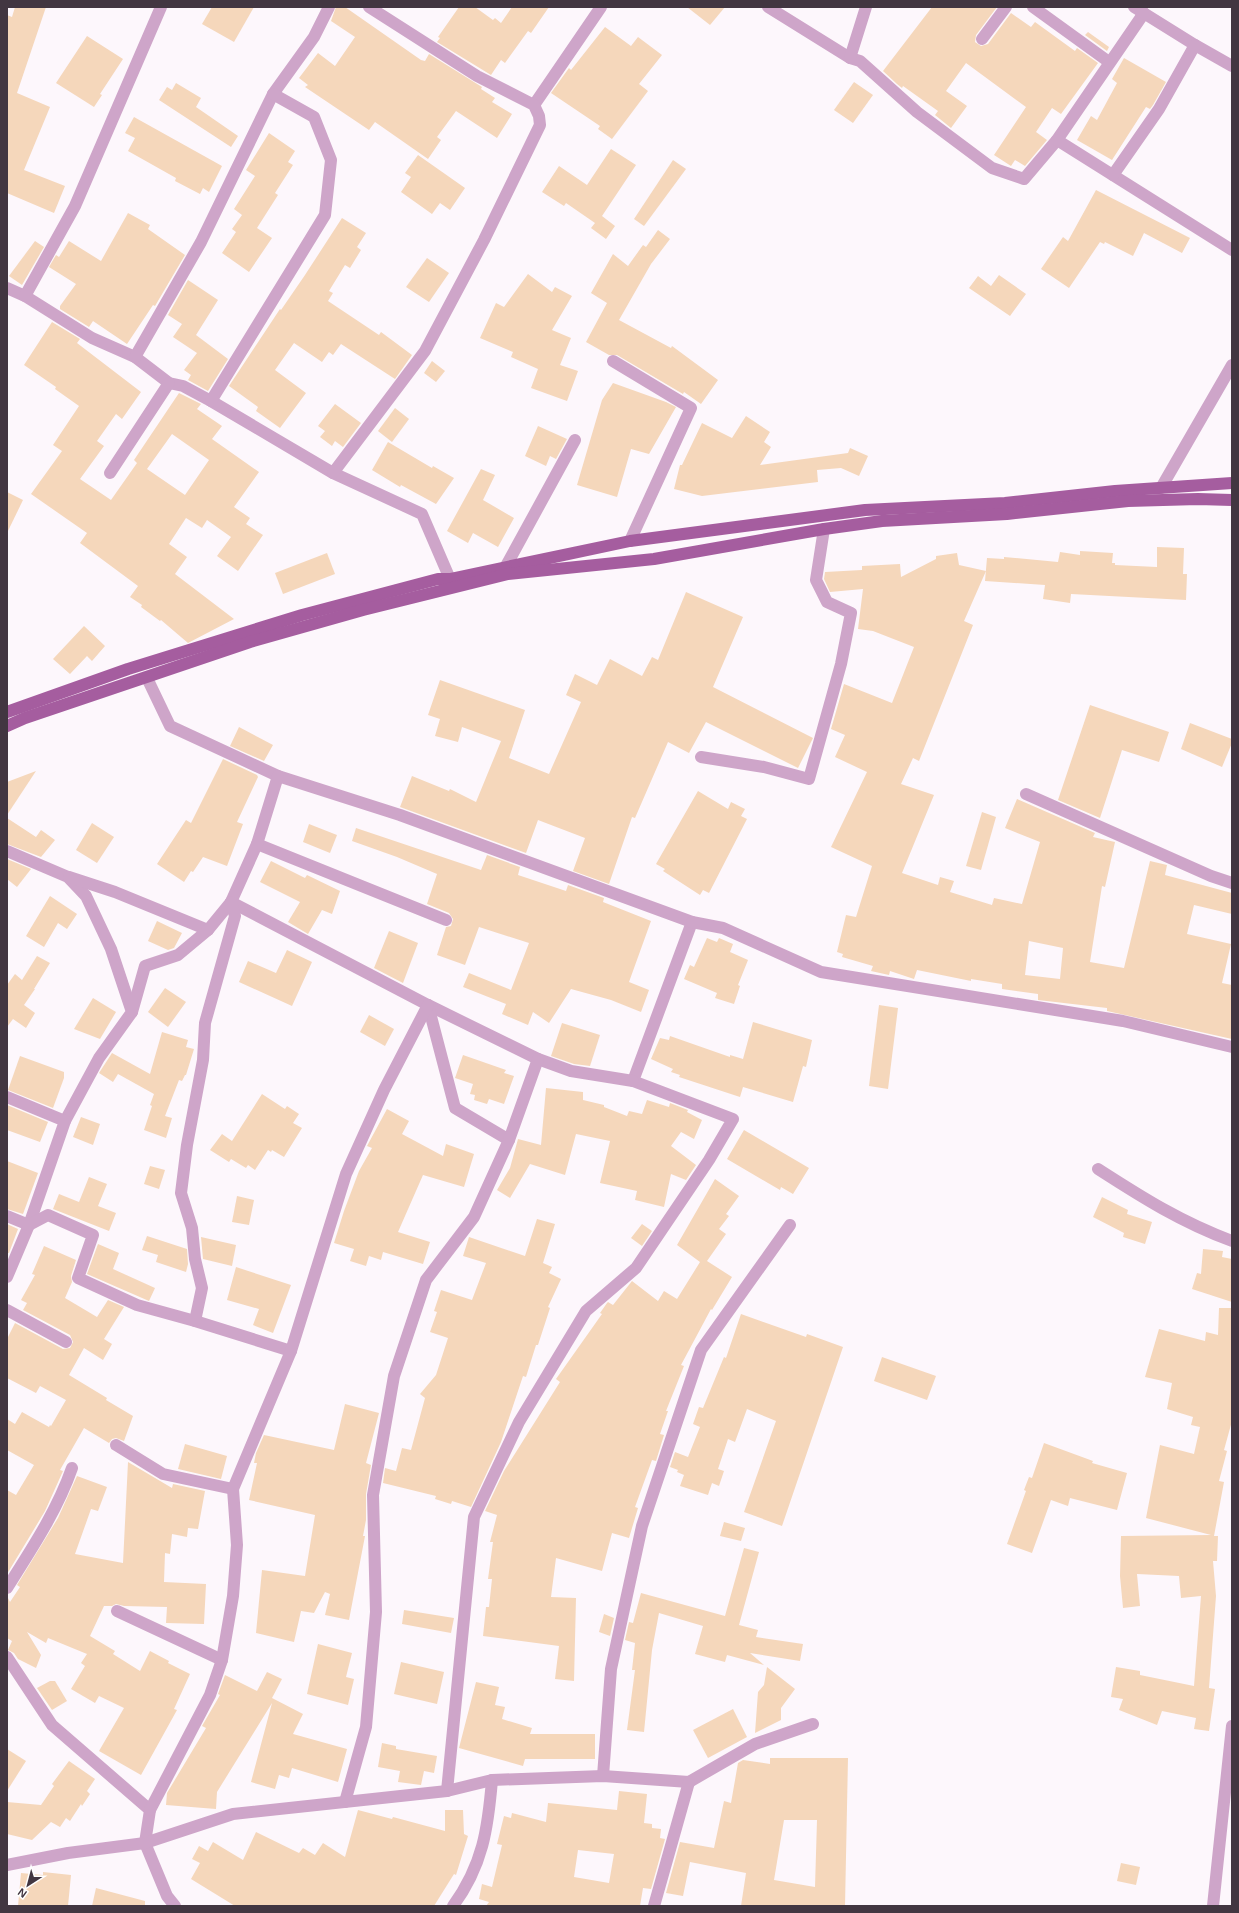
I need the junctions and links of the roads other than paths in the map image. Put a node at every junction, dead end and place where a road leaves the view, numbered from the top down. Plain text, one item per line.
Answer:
1 (161, 7) edge
2 (329, 7) edge
3 (369, 7) edge
4 (602, 7) edge
5 (768, 7) edge
6 (866, 7) edge
7 (1006, 7) edge
8 (1033, 7) edge
9 (1139, 10) edge
10 (982, 39) dead end
11 (1195, 45) junction
12 (850, 58) junction
13 (1109, 62) junction
14 (1232, 66) edge
15 (273, 94) junction
16 (534, 105) junction
17 (1057, 140) junction
18 (1113, 175) junction
19 (1232, 250) edge
20 (7, 288) edge
21 (25, 296) junction
22 (135, 357) junction
23 (613, 362) dead end
24 (1232, 365) edge
25 (169, 383) junction
26 (210, 401) junction
27 (575, 440) dead end
28 (110, 473) dead end
29 (333, 473) junction
30 (1232, 483) edge
31 (1161, 488) junction
32 (1232, 500) edge
33 (824, 529) junction
34 (630, 541) junction
35 (506, 566) junction
36 (450, 579) junction
37 (147, 678) junction
38 (7, 712) edge
39 (7, 726) edge
40 (702, 757) dead end
41 (278, 776) junction
42 (1026, 794) dead end
43 (257, 844) junction
44 (7, 851) edge
45 (68, 877) junction
46 (1232, 882) edge
47 (231, 902) junction
48 (446, 920) dead end
49 (692, 922) junction
50 (208, 930) junction
51 (428, 1005) junction
52 (132, 1012) junction
53 (1232, 1047) edge
54 (538, 1059) junction
55 (633, 1081) junction
56 (7, 1097) edge
57 (65, 1121) junction
58 (509, 1140) junction
59 (1098, 1169) dead end
60 (7, 1216) edge
61 (29, 1225) junction
62 (790, 1225) dead end
63 (1232, 1241) edge
64 (7, 1277) edge
65 (7, 1310) edge
66 (195, 1321) junction
67 (66, 1342) dead end
68 (291, 1351) junction
69 (116, 1445) dead end
70 (72, 1468) dead end
71 (233, 1489) junction
72 (7, 1588) edge
73 (117, 1611) dead end
74 (7, 1657) edge
75 (222, 1660) junction
76 (813, 1724) dead end
77 (1232, 1726) edge
78 (1230, 1759) edge
79 (603, 1776) junction
80 (492, 1780) junction
81 (689, 1782) junction
82 (448, 1791) junction
83 (345, 1802) junction
84 (150, 1810) junction
85 (145, 1843) junction
86 (7, 1866) edge
87 (175, 1906) edge
88 (454, 1906) edge
89 (654, 1906) edge
90 (1213, 1906) edge

1 - 21 street
2 - 15 street
3 - 16 street
4 - 16 street
5 - 12 street
6 - 12 street
7 - 10 street
8 - 13 street
9 - 11 street
9 - 13 street
11 - 14 street
11 - 18 street
12 - 17 street
13 - 17 street
15 - 22 street
15 - 26 street
16 - 29 street
17 - 18 street
18 - 19 street
20 - 21 street
21 - 22 street
22 - 25 street
23 - 34 street
24 - 31 street
25 - 26 street
25 - 28 street
26 - 29 street
27 - 35 street
29 - 36 street
30 - 31 main road
31 - 34 main road
32 - 33 main road
33 - 37 main road
33 - 40 street
34 - 35 main road
35 - 36 main road
36 - 38 main road
37 - 39 main road
37 - 41 street
41 - 43 street
41 - 49 street
42 - 46 street
43 - 47 street
43 - 48 street
44 - 45 street
45 - 50 street
45 - 52 street
47 - 50 street
47 - 51 street
47 - 66 street
49 - 53 street
49 - 55 street
50 - 52 street
51 - 54 street
51 - 58 street
51 - 68 street
52 - 57 street
54 - 55 street
54 - 58 street
55 - 82 street
56 - 57 street
57 - 61 street
58 - 83 street
59 - 63 street
60 - 61 street
61 - 64 street
61 - 66 street
62 - 79 street
65 - 67 street
66 - 68 street
68 - 71 street
69 - 71 street
70 - 72 street
71 - 75 street
73 - 75 street
74 - 84 street
75 - 84 street
76 - 81 street
77 - 78 street
78 - 90 street
79 - 80 street
79 - 81 street
80 - 82 street
80 - 88 street
81 - 89 street
82 - 83 street
83 - 85 street
84 - 85 street
85 - 86 street
85 - 87 street

